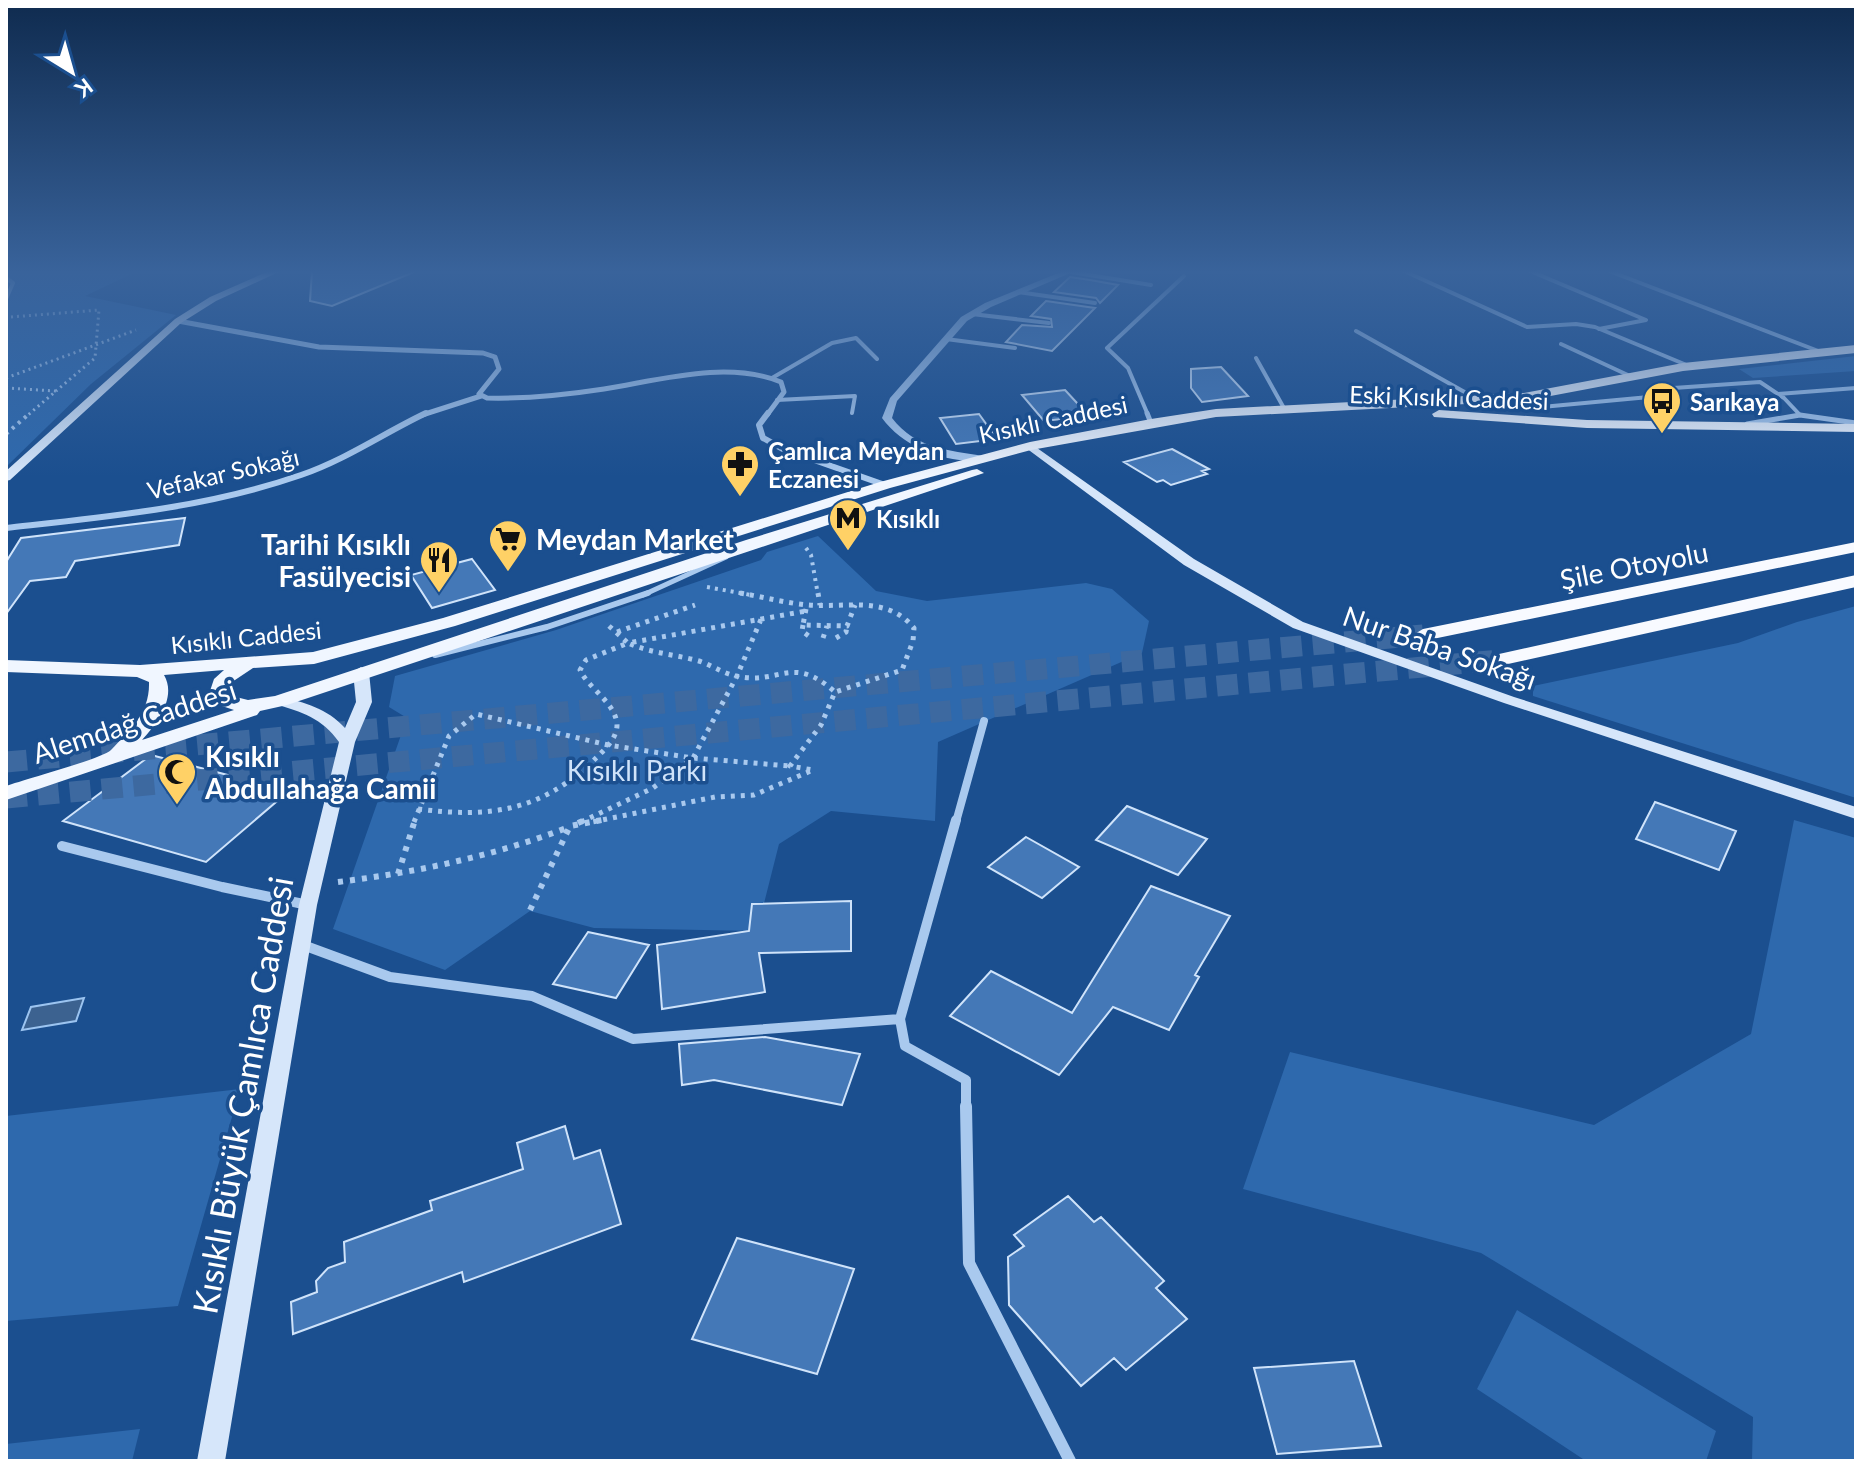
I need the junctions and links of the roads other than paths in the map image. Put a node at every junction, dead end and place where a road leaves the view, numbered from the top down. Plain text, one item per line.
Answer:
1 (158, 339) edge
2 (278, 339) edge
3 (849, 339) edge
4 (857, 339) edge
5 (946, 339) edge
6 (950, 339) edge
7 (1116, 339) edge
8 (1371, 339) edge
9 (1624, 339) edge
10 (1788, 339) edge
11 (1561, 344) dead end
12 (1015, 348) dead end
13 (1856, 349) edge
14 (1821, 352) junction
15 (1256, 358) dead end
16 (877, 359) dead end
17 (1689, 366) junction
18 (1630, 376) junction
19 (772, 378) junction
20 (1856, 388) edge
21 (1778, 394) junction
22 (481, 396) junction
23 (777, 400) junction
24 (1480, 401) junction
25 (1527, 402) junction
26 (1285, 410) junction
27 (852, 413) dead end
28 (1800, 415) junction
29 (1151, 423) junction
30 (1582, 423) junction
31 (1739, 426) junction
32 (1856, 426) edge
33 (1037, 451) junction
34 (980, 458) junction
35 (6, 477) edge
36 (885, 485) junction
37 (6, 528) edge
38 (1856, 547) edge
39 (1856, 582) edge
40 (1423, 635) tunnel mouth
41 (314, 658) junction
42 (1499, 660) tunnel mouth
43 (249, 664) junction
44 (6, 666) edge
45 (140, 671) junction
46 (361, 672) junction
47 (280, 701) junction
48 (984, 721) dead end
49 (347, 742) junction
50 (110, 757) junction
51 (6, 793) edge
52 (1856, 813) edge
53 (62, 846) dead end
54 (311, 895) junction
55 (302, 944) junction
56 (900, 1019) junction
57 (211, 1461) edge
58 (1070, 1461) edge

1 - 35 main road
2 - 22 street
3 - 19 lane
4 - 16 lane
5 - 34 street
6 - 12 lane
7 - 29 lane
8 - 24 lane
9 - 17 lane
10 - 14 lane
11 - 18 lane
13 - 14 main road, Kısıklı Caddesi
14 - 17 main road, Kısıklı Caddesi
15 - 26 lane
17 - 18 main road, Kısıklı Caddesi
18 - 25 main road, Kısıklı Caddesi
19 - 22 street, Vefakar Sokağı
19 - 23 street
20 - 21 lane
21 - 25 lane
21 - 28 lane
22 - 37 street, Vefakar Sokağı
23 - 27 lane
23 - 36 street
24 - 25 main road, Kısıklı Caddesi
24 - 26 main road, Kısıklı Caddesi
25 - 30 main road
26 - 29 main road, Kısıklı Caddesi
28 - 31 lane
28 - 32 lane
29 - 33 main road, Kısıklı Caddesi
30 - 31 main road, Eski Kısıklı Caddesi
30 - 33 main road, Eski Kısıklı Caddesi
31 - 32 main road, Eski Kısıklı Caddesi
33 - 34 main road, Kısıklı Caddesi
33 - 46 main road, Kısıklı Caddesi
33 - 52 main road, Nur Baba Sokağı
34 - 36 main road, Kısıklı Caddesi
36 - 41 main road, Kısıklı Caddesi
38 - 40 highway, Şile Otoyolu
39 - 42 highway
41 - 43 main road, Kısıklı Caddesi
41 - 46 main road
43 - 45 main road, Kısıklı Caddesi
43 - 47 main road
44 - 45 main road, Kısıklı Caddesi
45 - 50 main road
46 - 47 main road, Kısıklı Caddesi
46 - 49 main road, Kısıklı Büyük Çamlıca Caddesi
47 - 49 main road
47 - 50 main road, Alemdağ Caddesi
48 - 56 street
49 - 54 main road, Kısıklı Büyük Çamlıca Caddesi
50 - 51 main road, Alemdağ Caddesi
53 - 54 street
54 - 55 main road, Kısıklı Büyük Çamlıca Caddesi
55 - 56 street
55 - 57 main road, Kısıklı Büyük Çamlıca Caddesi
56 - 58 street

